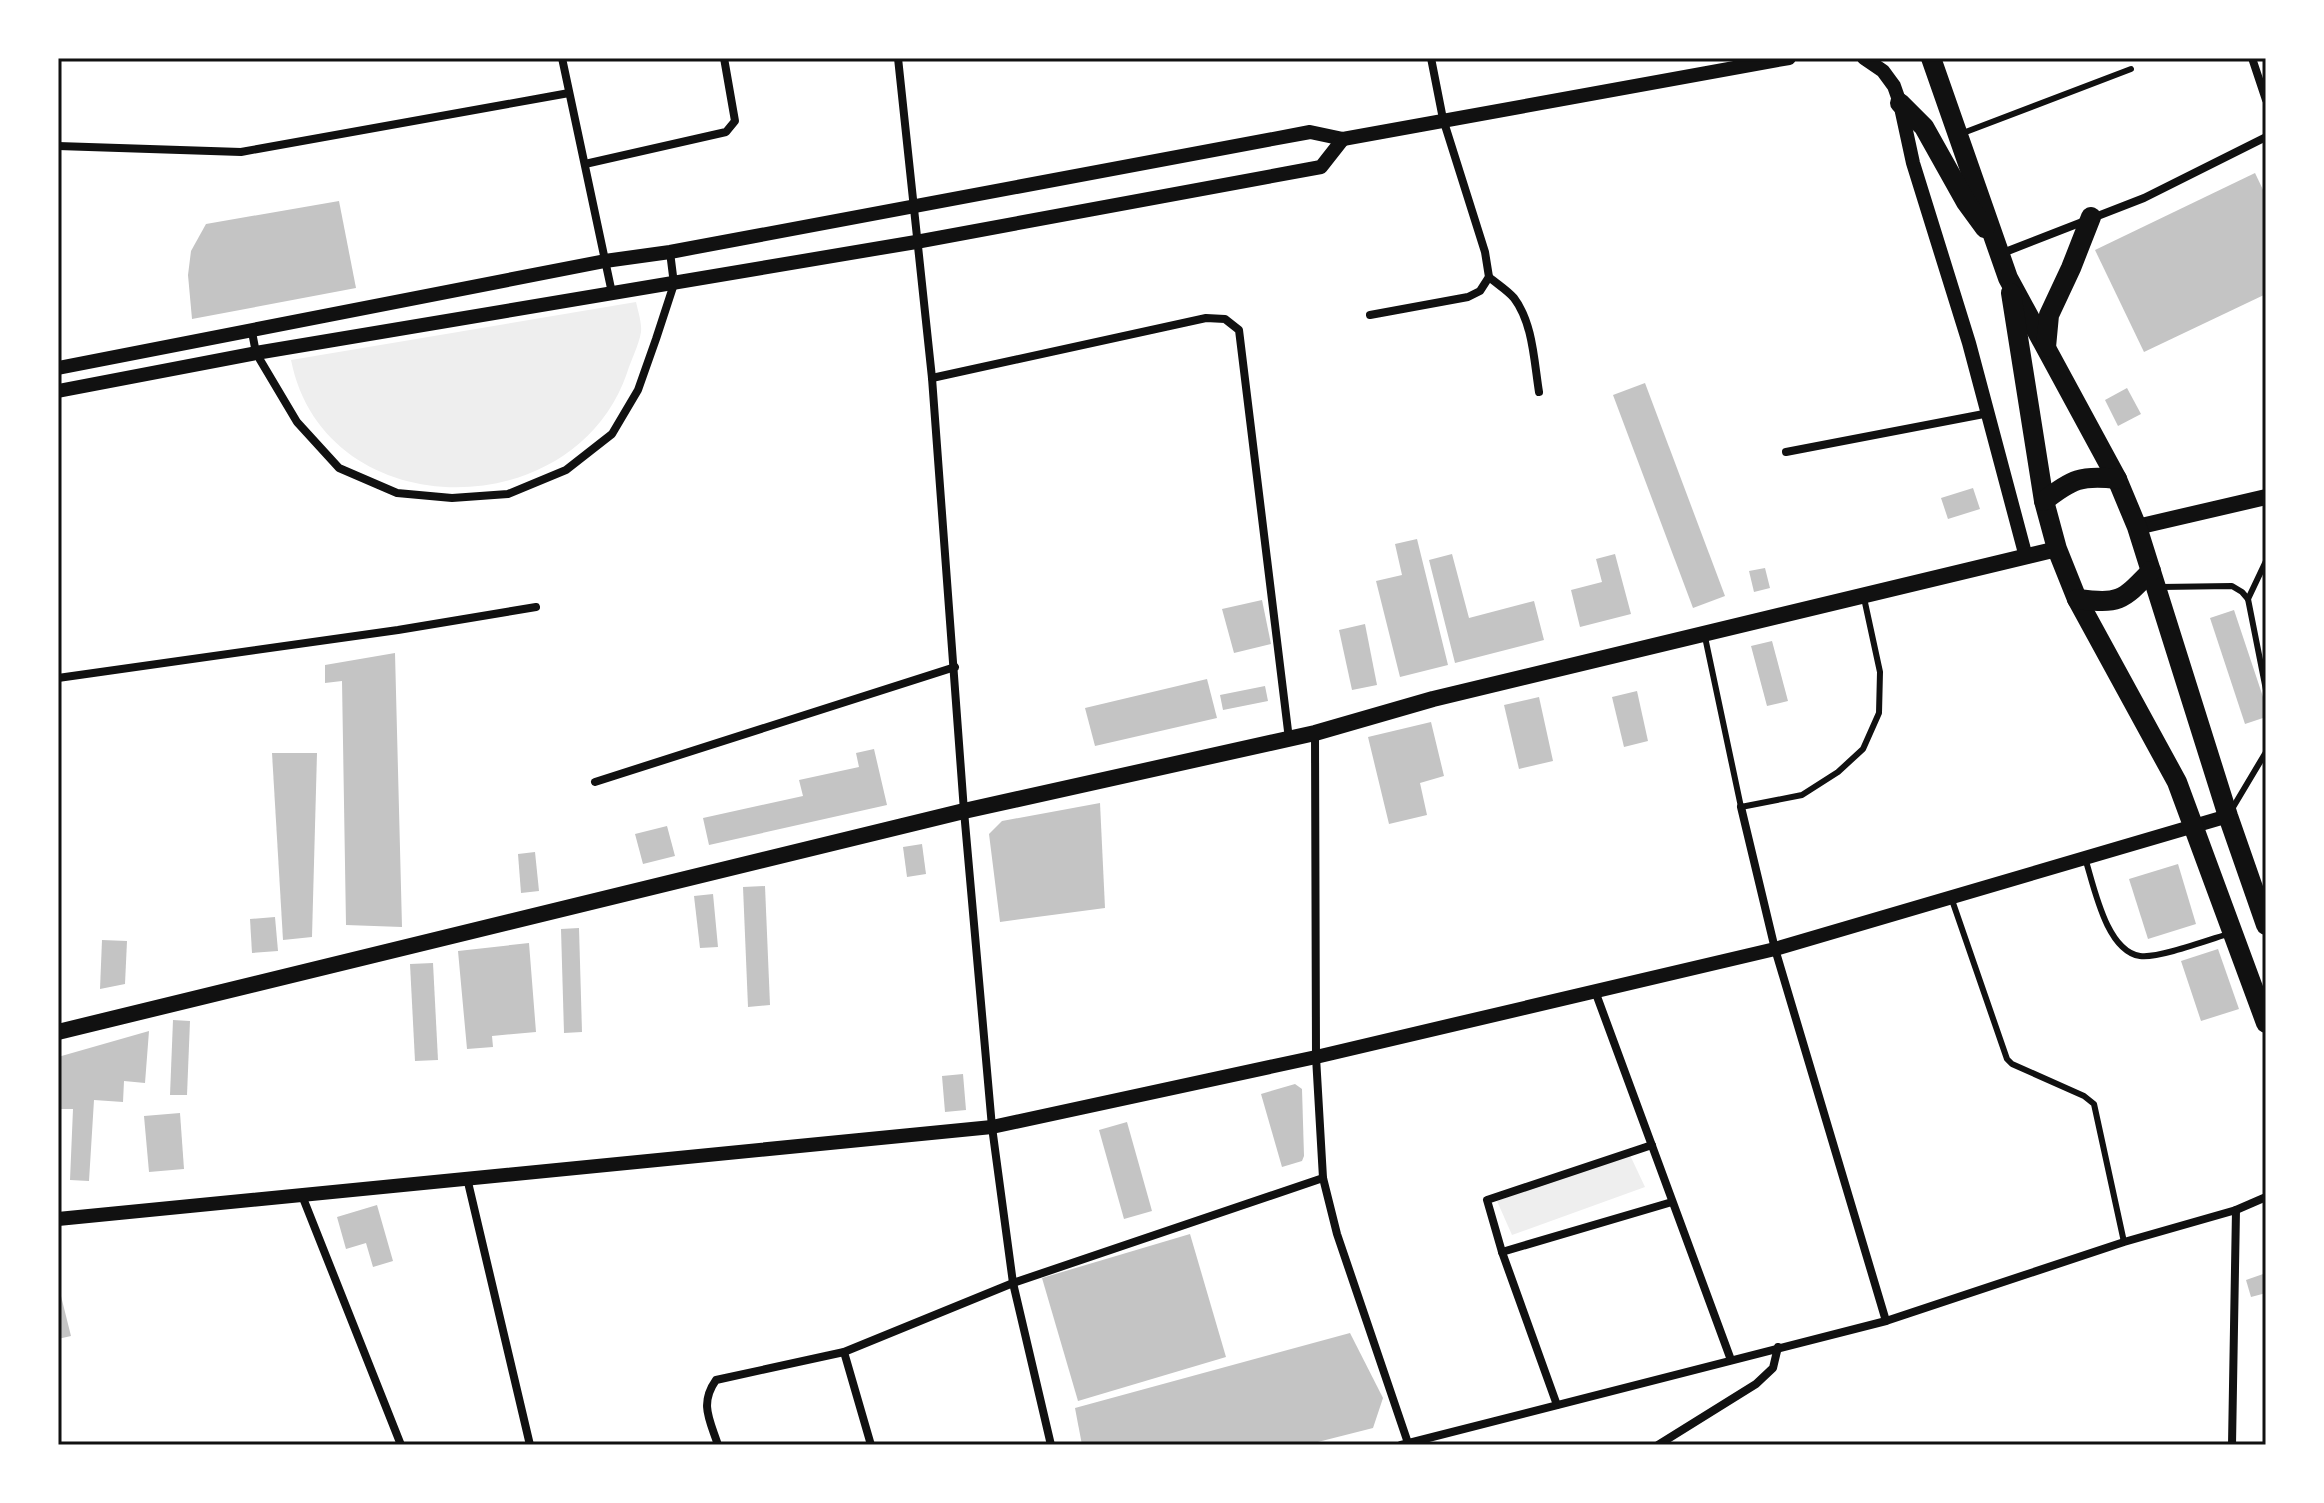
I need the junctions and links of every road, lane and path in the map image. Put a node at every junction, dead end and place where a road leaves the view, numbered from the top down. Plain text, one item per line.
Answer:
1 (562, 58) edge
2 (724, 58) edge
3 (898, 58) edge
4 (1431, 58) edge
5 (1789, 58) edge
6 (1864, 58) edge
7 (1931, 58) edge
8 (2252, 58) edge
9 (1880, 64) edge
10 (2131, 69) dead end
11 (569, 93) junction
12 (2266, 100) edge
13 (1900, 103) junction
14 (1443, 119) junction
15 (1959, 135) junction
16 (2266, 137) edge
17 (1343, 139) junction
18 (58, 146) edge
19 (585, 164) junction
20 (913, 205) junction
21 (2091, 217) junction
22 (916, 242) junction
23 (1997, 248) junction
24 (670, 252) junction
25 (605, 261) junction
26 (1489, 277) junction
27 (2008, 278) junction
28 (674, 284) junction
29 (612, 293) junction
30 (1370, 315) dead end
31 (252, 332) junction
32 (2046, 347) junction
33 (256, 353) junction
34 (58, 368) edge
35 (932, 378) junction
36 (58, 391) edge
37 (1539, 392) dead end
38 (1989, 413) junction
39 (1786, 452) dead end
40 (2117, 479) junction
41 (2266, 497) edge
42 (2044, 501) junction
43 (2137, 527) junction
44 (2057, 549) junction
45 (2026, 557) junction
46 (2266, 561) edge
47 (2155, 579) junction
48 (1864, 596) junction
49 (2077, 599) junction
50 (2248, 599) junction
51 (536, 607) dead end
52 (1704, 633) junction
53 (955, 667) junction
54 (58, 678) edge
55 (2266, 690) edge
56 (1315, 733) junction
57 (1289, 739) junction
58 (2266, 752) edge
59 (595, 782) dead end
60 (1741, 807) junction
61 (964, 811) junction
62 (2228, 816) junction
63 (2193, 826) junction
64 (2085, 858) junction
65 (1951, 897) junction
66 (2266, 925) edge
67 (2233, 933) junction
68 (1775, 949) junction
69 (1594, 990) junction
70 (2266, 1023) edge
71 (58, 1032) edge
72 (1316, 1057) junction
73 (992, 1127) junction
74 (1652, 1145) junction
75 (467, 1178) junction
76 (1323, 1178) junction
77 (301, 1193) junction
78 (2266, 1197) edge
79 (1672, 1202) junction
80 (2236, 1210) junction
81 (58, 1219) edge
82 (2124, 1242) junction
83 (1502, 1252) junction
84 (1013, 1283) junction
85 (1886, 1321) junction
86 (1778, 1347) junction
87 (844, 1352) junction
88 (1731, 1360) junction
89 (1557, 1405) junction
90 (1434, 1437) junction
91 (1405, 1444) edge
92 (401, 1445) edge
93 (530, 1445) edge
94 (718, 1445) edge
95 (871, 1445) edge
96 (1051, 1445) edge
97 (1443, 1445) edge
98 (1658, 1445) edge
99 (2232, 1445) edge

1 - 11 street
2 - 19 street
3 - 20 street
4 - 14 street
5 - 14 street
6 - 9 street
7 - 15 main road
8 - 12 street
9 - 13 street
10 - 15 lane
11 - 18 street
11 - 19 street
13 - 23 main road
13 - 38 street
14 - 17 street
14 - 26 street
15 - 23 main road
16 - 21 street
17 - 20 street
17 - 22 street
19 - 25 street
20 - 22 street
20 - 24 street
21 - 23 street
21 - 32 main road
22 - 28 street
22 - 35 street
23 - 27 main road
24 - 25 street
24 - 28 street
25 - 29 street
25 - 31 street
26 - 30 street
26 - 37 street
27 - 32 main road
27 - 42 main road
28 - 29 street
28 - 33 street
29 - 33 street
31 - 33 street
31 - 34 street
32 - 40 main road
33 - 36 street
35 - 53 street
35 - 57 street
38 - 39 street
38 - 45 street
40 - 42 main road
40 - 43 main road
41 - 43 main road
42 - 44 main road
43 - 47 main road
44 - 45 main road
44 - 49 main road
45 - 48 main road
46 - 50 lane
47 - 49 main road
47 - 50 lane
47 - 62 main road
48 - 52 main road
48 - 60 lane
49 - 63 main road
50 - 55 lane
51 - 54 street
52 - 56 main road
52 - 60 lane
53 - 59 street
53 - 61 street
56 - 57 main road
56 - 72 street
57 - 61 main road
58 - 62 lane
60 - 68 street
61 - 71 main road
61 - 73 street
62 - 63 street
62 - 66 main road
63 - 64 street
63 - 67 main road
64 - 65 street
64 - 67 lane
65 - 68 street
65 - 82 lane
67 - 70 main road
68 - 69 street
68 - 85 street
69 - 72 street
69 - 74 street
72 - 73 street
72 - 76 street
73 - 75 street
73 - 84 street
74 - 79 street
74 - 83 street
75 - 77 street
75 - 93 street
76 - 84 street
76 - 91 street
77 - 81 street
77 - 92 street
78 - 80 street
79 - 83 street
79 - 88 street
80 - 82 street
80 - 99 street
82 - 85 street
83 - 89 street
84 - 87 street
84 - 96 street
85 - 86 street
86 - 88 street
86 - 98 street
87 - 94 street
87 - 95 street
88 - 89 street
89 - 90 street
90 - 91 street
90 - 97 street

